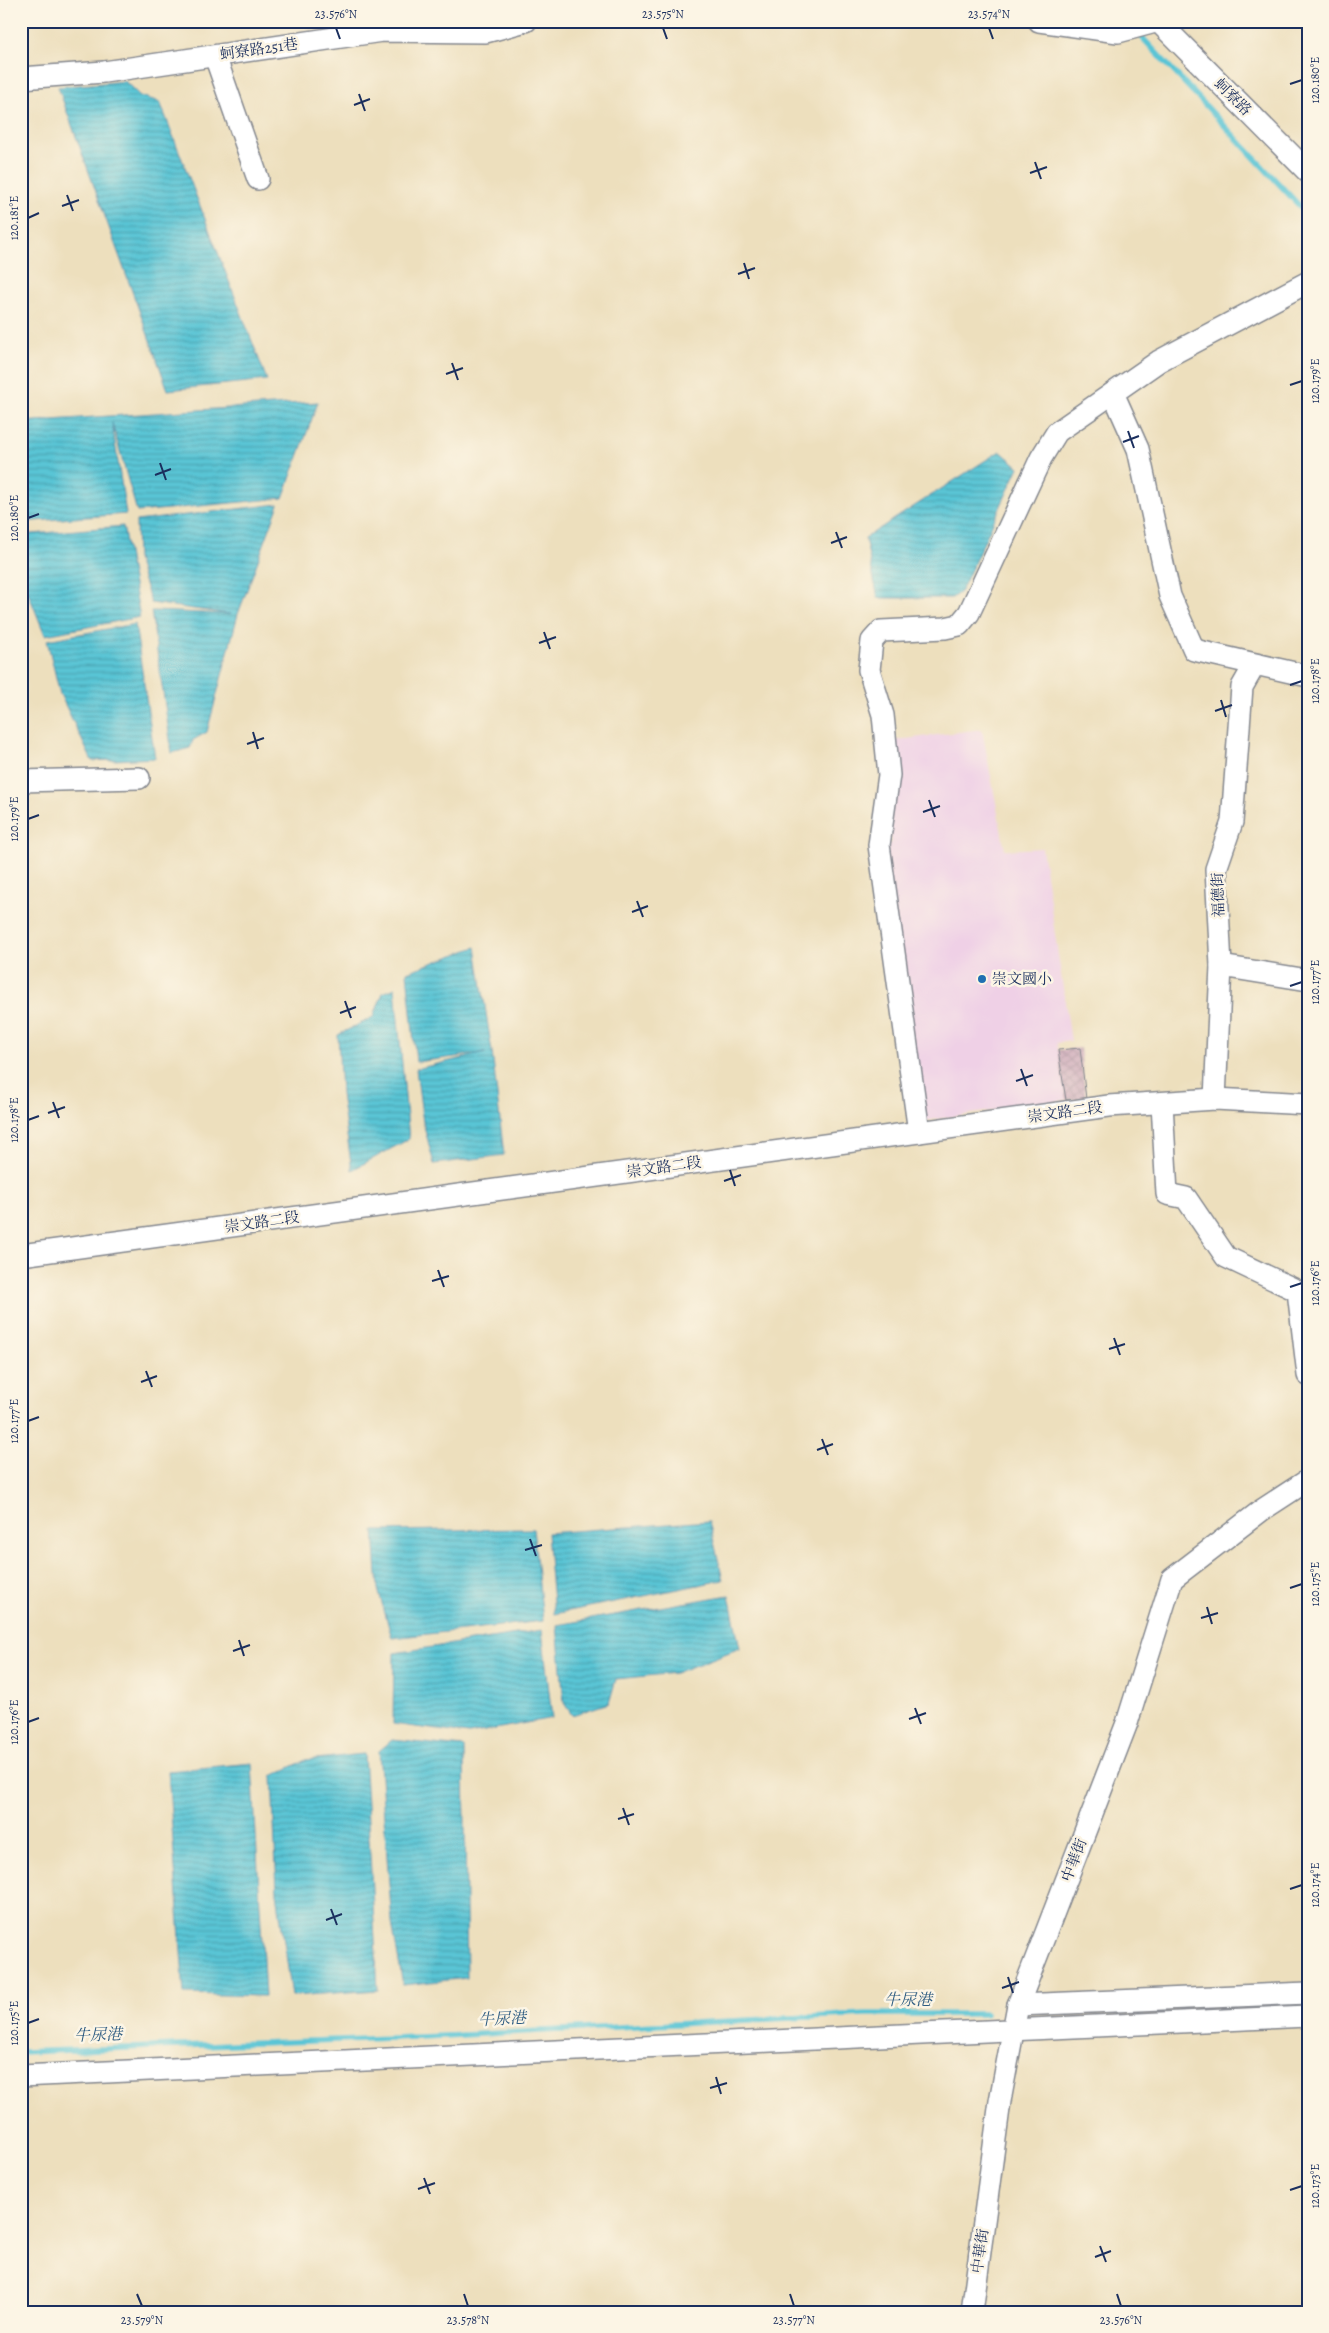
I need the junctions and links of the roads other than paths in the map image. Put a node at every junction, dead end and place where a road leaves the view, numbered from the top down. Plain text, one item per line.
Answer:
1 (526, 21) edge
2 (1039, 21) edge
3 (1146, 25) edge
4 (216, 56) junction
5 (21, 78) edge
6 (1308, 172) edge
7 (258, 179) dead end
8 (1308, 282) edge
9 (1113, 393) junction
10 (1254, 666) junction
11 (1308, 676) edge
12 (139, 778) dead end
13 (21, 781) edge
14 (1221, 966) junction
15 (1308, 980) edge
16 (1215, 1099) junction
17 (1162, 1103) junction
18 (1308, 1104) edge
19 (919, 1132) junction
20 (21, 1255) edge
21 (1303, 1289) edge
22 (1308, 1375) edge
23 (1308, 1480) edge
24 (1308, 1992) edge
25 (1018, 2005) junction
26 (1308, 2016) edge
27 (1014, 2029) junction
28 (21, 2076) edge
29 (972, 2312) edge

1 - 4 street, 蚵寮路251巷
2 - 3 street
3 - 6 street, 蚵寮路
4 - 5 street, 蚵寮路251巷
4 - 7 street
8 - 9 street
9 - 10 street
9 - 19 street
10 - 11 street
10 - 14 street, 福德街
12 - 13 street
14 - 15 street
14 - 16 street, 福德街
16 - 17 street, 崇文路二段
16 - 18 street, 崇文路二段
17 - 19 street, 崇文路二段
17 - 21 street
19 - 20 street, 崇文路二段
21 - 22 street
23 - 25 street, 中華街
24 - 25 street
25 - 27 street, 中華街
26 - 27 street
27 - 28 street
27 - 29 street, 中華街

